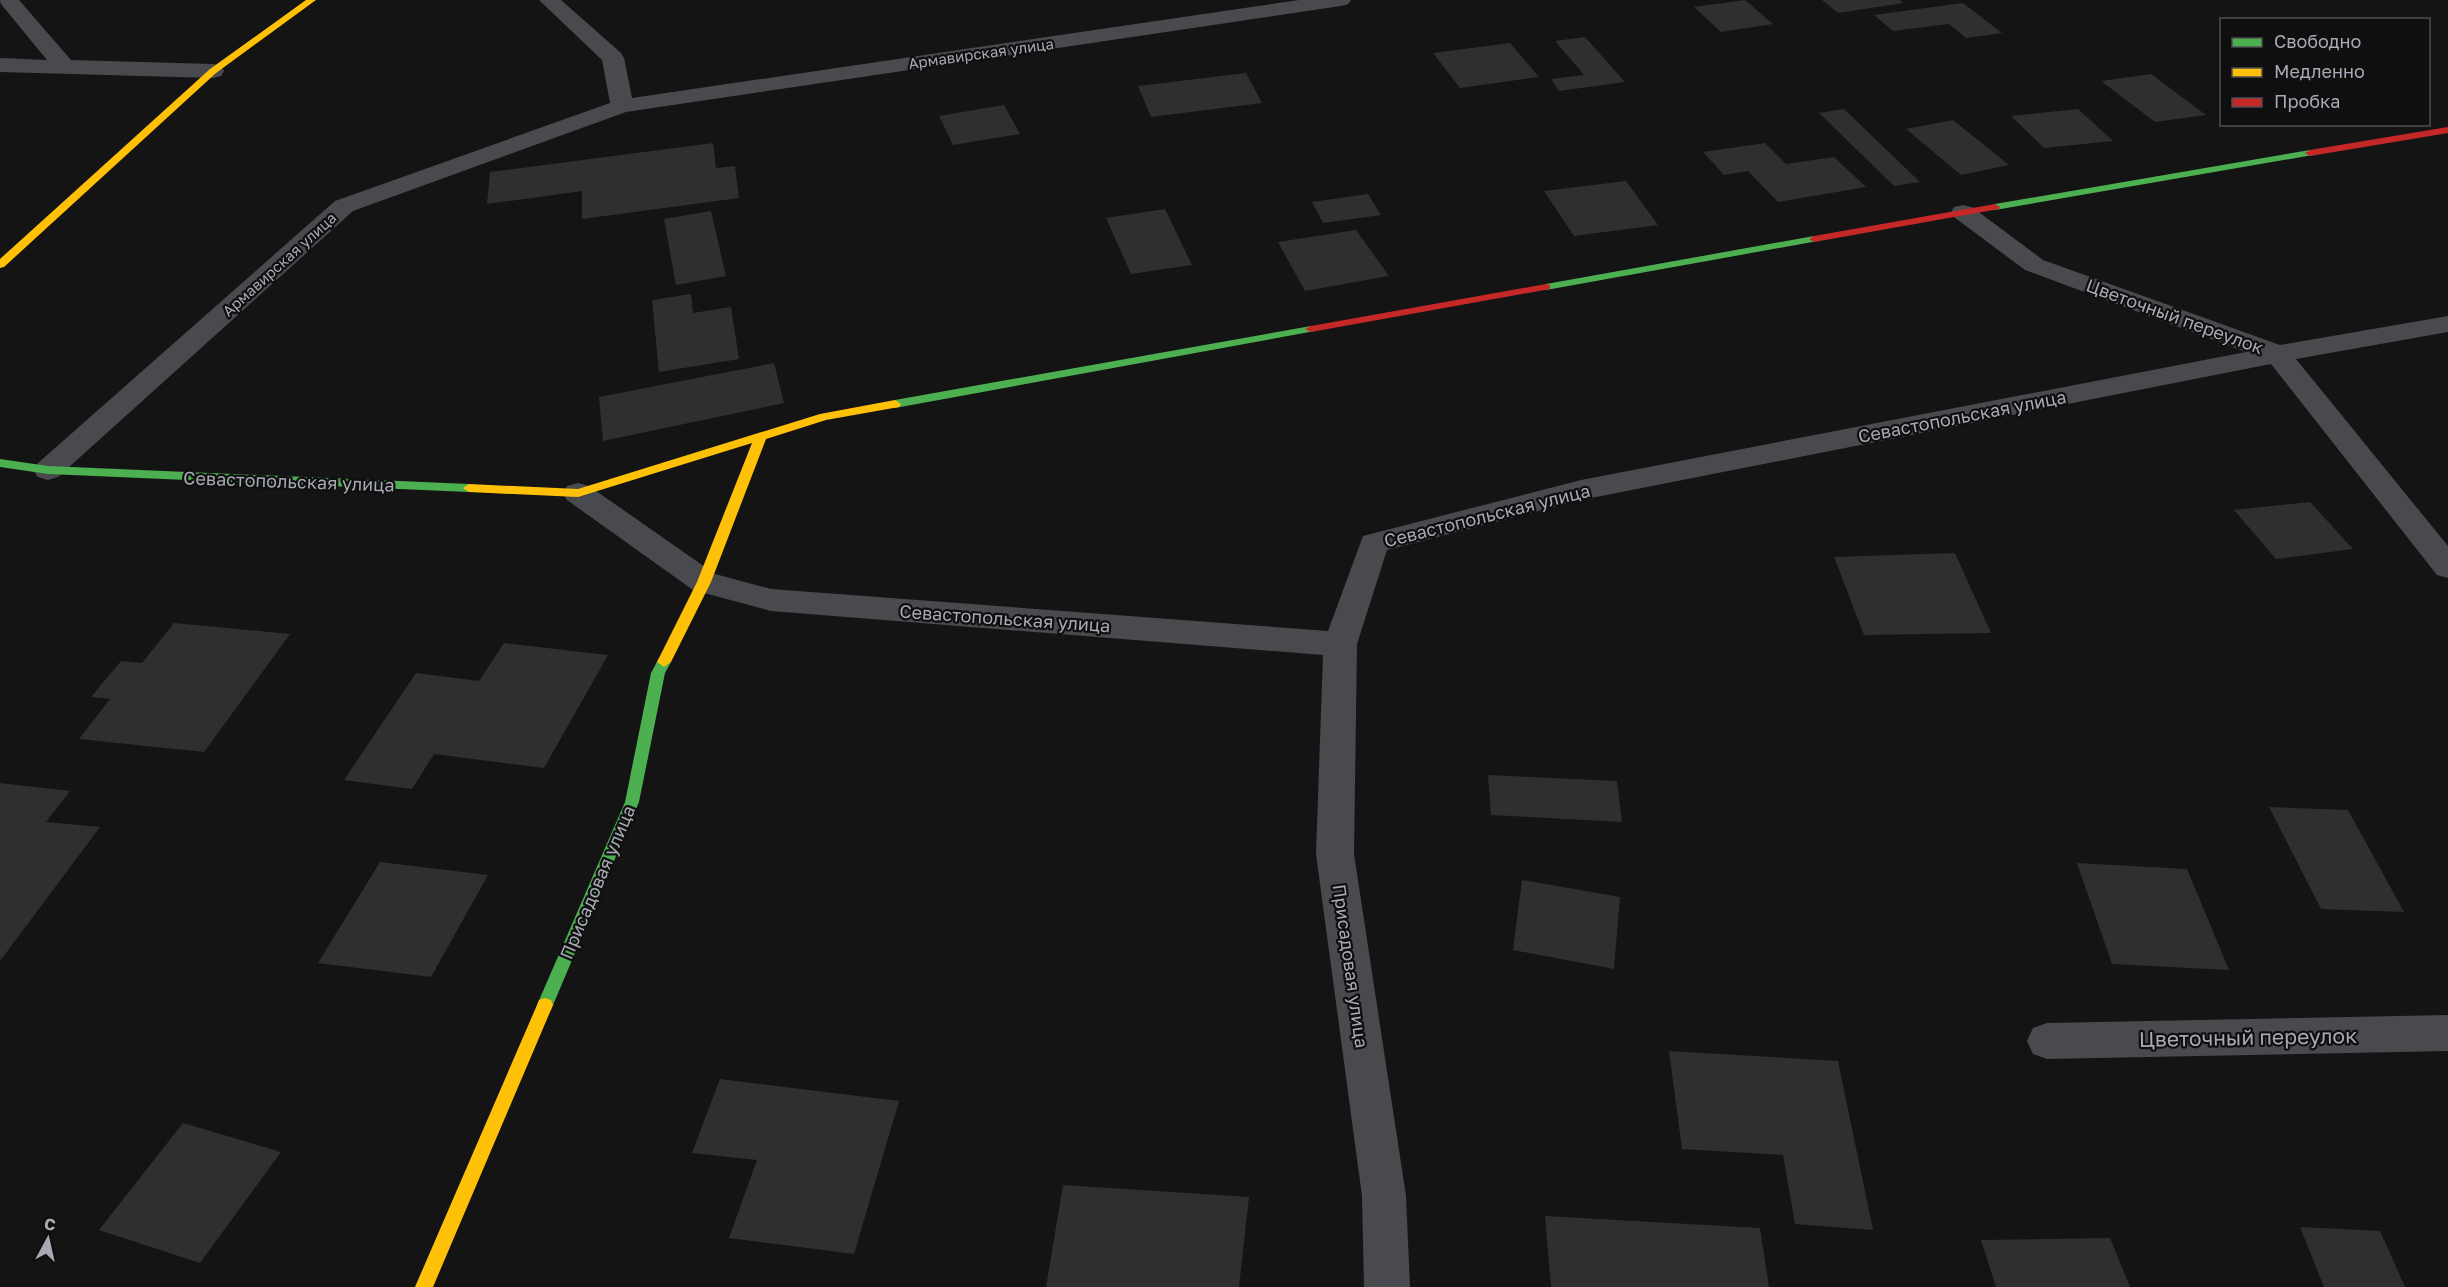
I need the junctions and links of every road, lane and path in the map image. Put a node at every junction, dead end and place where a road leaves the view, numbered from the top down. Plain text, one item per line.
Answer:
1 (8, 0) edge
2 (312, 0) edge
3 (549, 0) edge
4 (1341, 0) edge
5 (0, 64) edge
6 (65, 68) junction
7 (213, 71) junction
8 (622, 106) junction
9 (2448, 130) edge
10 (1963, 212) junction
11 (0, 265) edge
12 (2448, 324) edge
13 (2278, 354) junction
14 (761, 436) junction
15 (0, 463) edge
16 (48, 470) junction
17 (578, 493) junction
18 (2448, 567) edge
19 (704, 582) junction
20 (1340, 644) junction
21 (2448, 1033) edge
22 (2048, 1041) dead end
23 (424, 1287) edge
24 (1387, 1287) edge

1 - 6 street
2 - 7 street
3 - 8 street
4 - 8 street, Армавирская улица
5 - 6 street
6 - 7 street
7 - 11 street
8 - 16 street, Армавирская улица
9 - 10 street, Севастопольская улица
10 - 13 street, Цветочный переулок
10 - 14 street, Севастопольская улица
12 - 13 street, Севастопольская улица
13 - 18 street, Цветочный переулок
13 - 20 street, Севастопольская улица
14 - 17 street, Севастопольская улица
14 - 19 street, Присадовая улица
15 - 16 street, Севастопольская улица
16 - 17 street, Севастопольская улица
17 - 19 street, Севастопольская улица
19 - 20 street, Севастопольская улица
19 - 23 street, Присадовая улица
20 - 24 street, Присадовая улица
21 - 22 street, Цветочный переулок

